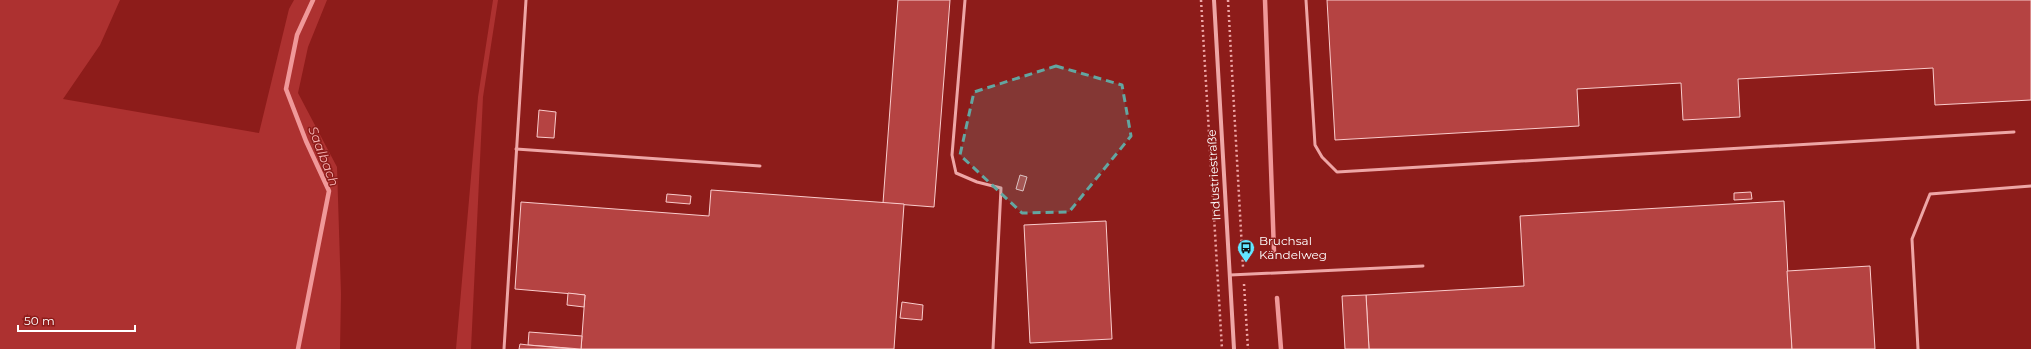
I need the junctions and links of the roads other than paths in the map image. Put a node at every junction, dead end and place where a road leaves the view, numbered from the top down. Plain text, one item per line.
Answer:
1 (526, 0) edge
2 (965, 0) edge
3 (1214, 0) edge
4 (1306, 0) edge
5 (2014, 132) dead end
6 (516, 149) junction
7 (760, 166) dead end
8 (2031, 186) edge
9 (1423, 266) dead end
10 (1230, 275) junction
11 (504, 349) edge
12 (993, 349) edge
13 (1234, 349) edge
14 (1918, 349) edge

1 - 6 lane
2 - 12 lane
3 - 10 street, Industriestraße
4 - 5 lane
6 - 7 lane
6 - 11 lane
8 - 14 lane
9 - 10 lane
10 - 13 street, Industriestraße

